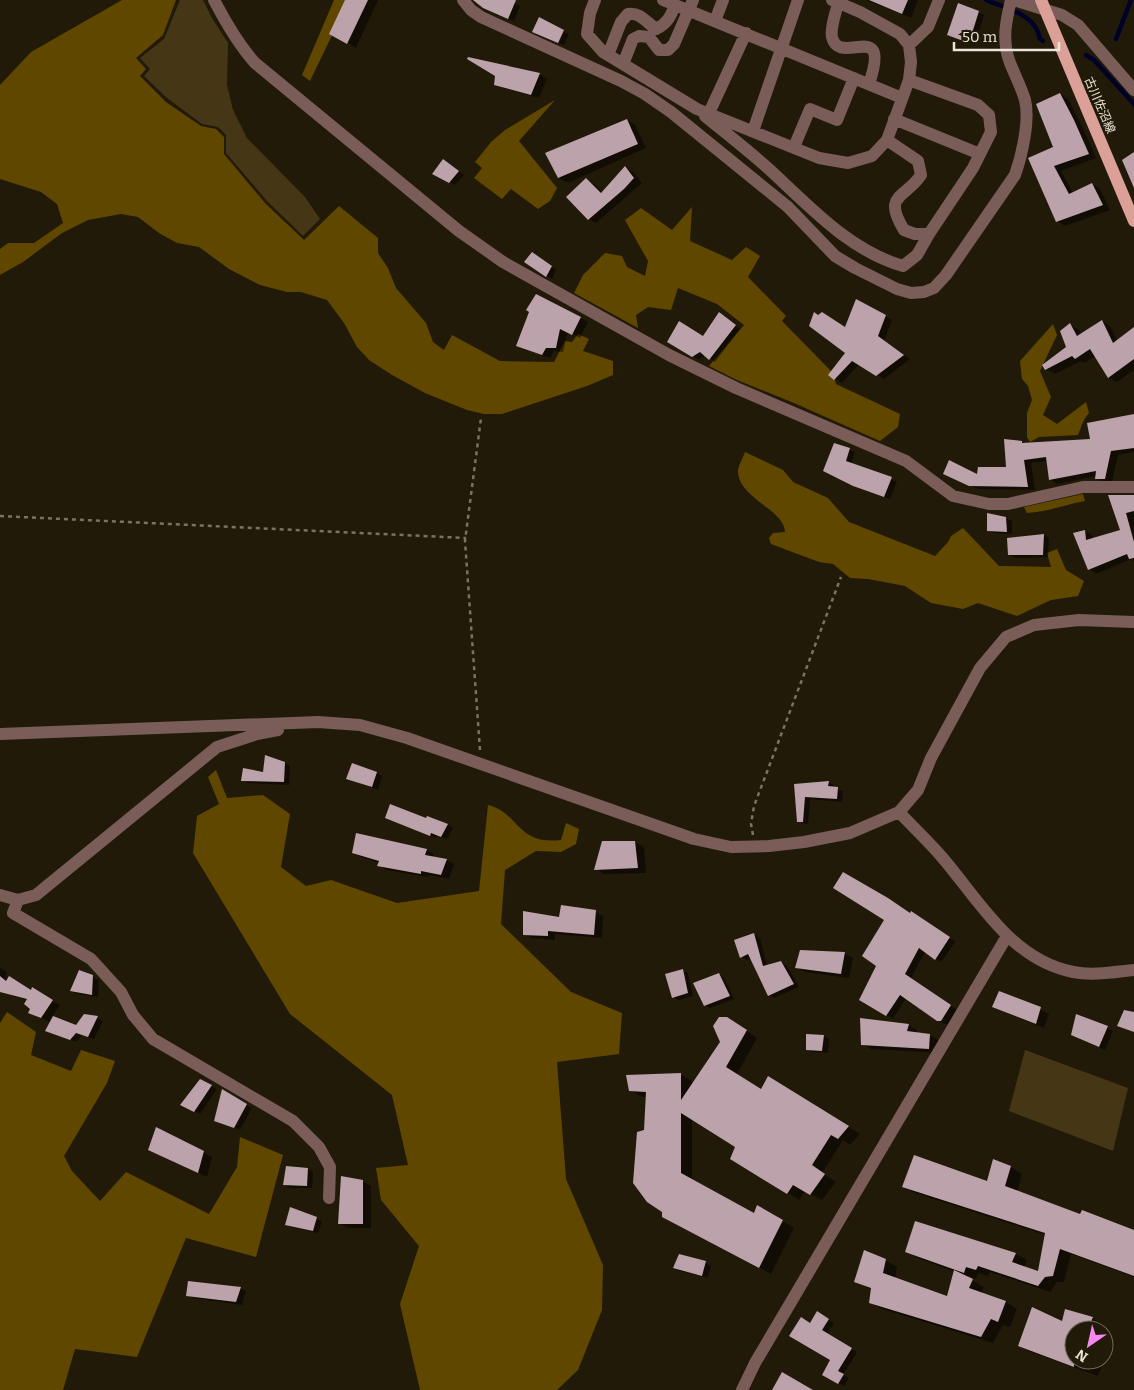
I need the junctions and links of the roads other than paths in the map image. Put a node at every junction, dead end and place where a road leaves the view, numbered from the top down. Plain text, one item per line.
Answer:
1 (214, 0) edge
2 (463, 0) edge
3 (595, 0) edge
4 (724, 0) edge
5 (798, 0) edge
6 (939, 0) edge
7 (1012, 0) edge
8 (835, 1) edge
9 (669, 2) edge
10 (1043, 4) edge
11 (691, 5) edge
12 (715, 21) junction
13 (746, 33) junction
14 (909, 45) junction
15 (783, 48) junction
16 (608, 55) junction
17 (622, 64) junction
18 (854, 78) junction
19 (909, 80) junction
20 (868, 84) junction
21 (1134, 90) edge
22 (902, 98) junction
23 (703, 111) junction
24 (894, 119) junction
25 (753, 131) junction
26 (887, 140) junction
27 (794, 147) junction
28 (980, 154) junction
29 (1134, 221) edge
30 (929, 234) junction
31 (1134, 487) edge
32 (1134, 622) edge
33 (318, 722) junction
34 (0, 734) edge
35 (898, 812) junction
36 (0, 894) edge
37 (18, 900) junction
38 (1007, 936) junction
39 (1134, 970) edge
40 (329, 1198) dead end
41 (742, 1390) edge

1 - 31 street
2 - 7 street
3 - 16 street
4 - 12 street
5 - 15 street
6 - 14 street
7 - 10 street
8 - 14 street
8 - 20 street
9 - 11 street
9 - 16 street
10 - 21 street
10 - 29 main road, 古川佐沼線
11 - 12 street
11 - 17 street
12 - 13 street
13 - 15 street
13 - 23 street
14 - 19 street
15 - 18 street
15 - 25 street
16 - 17 street
17 - 23 street
18 - 20 street
18 - 27 street
19 - 22 street
19 - 28 street
20 - 22 street
22 - 24 street
23 - 25 street
23 - 30 street
24 - 26 street
24 - 28 street
25 - 27 street
26 - 27 street
26 - 30 street
28 - 30 street
32 - 35 street
33 - 34 street
33 - 35 street
33 - 37 street
35 - 38 street
36 - 37 street
37 - 40 street
38 - 39 street
38 - 41 street

